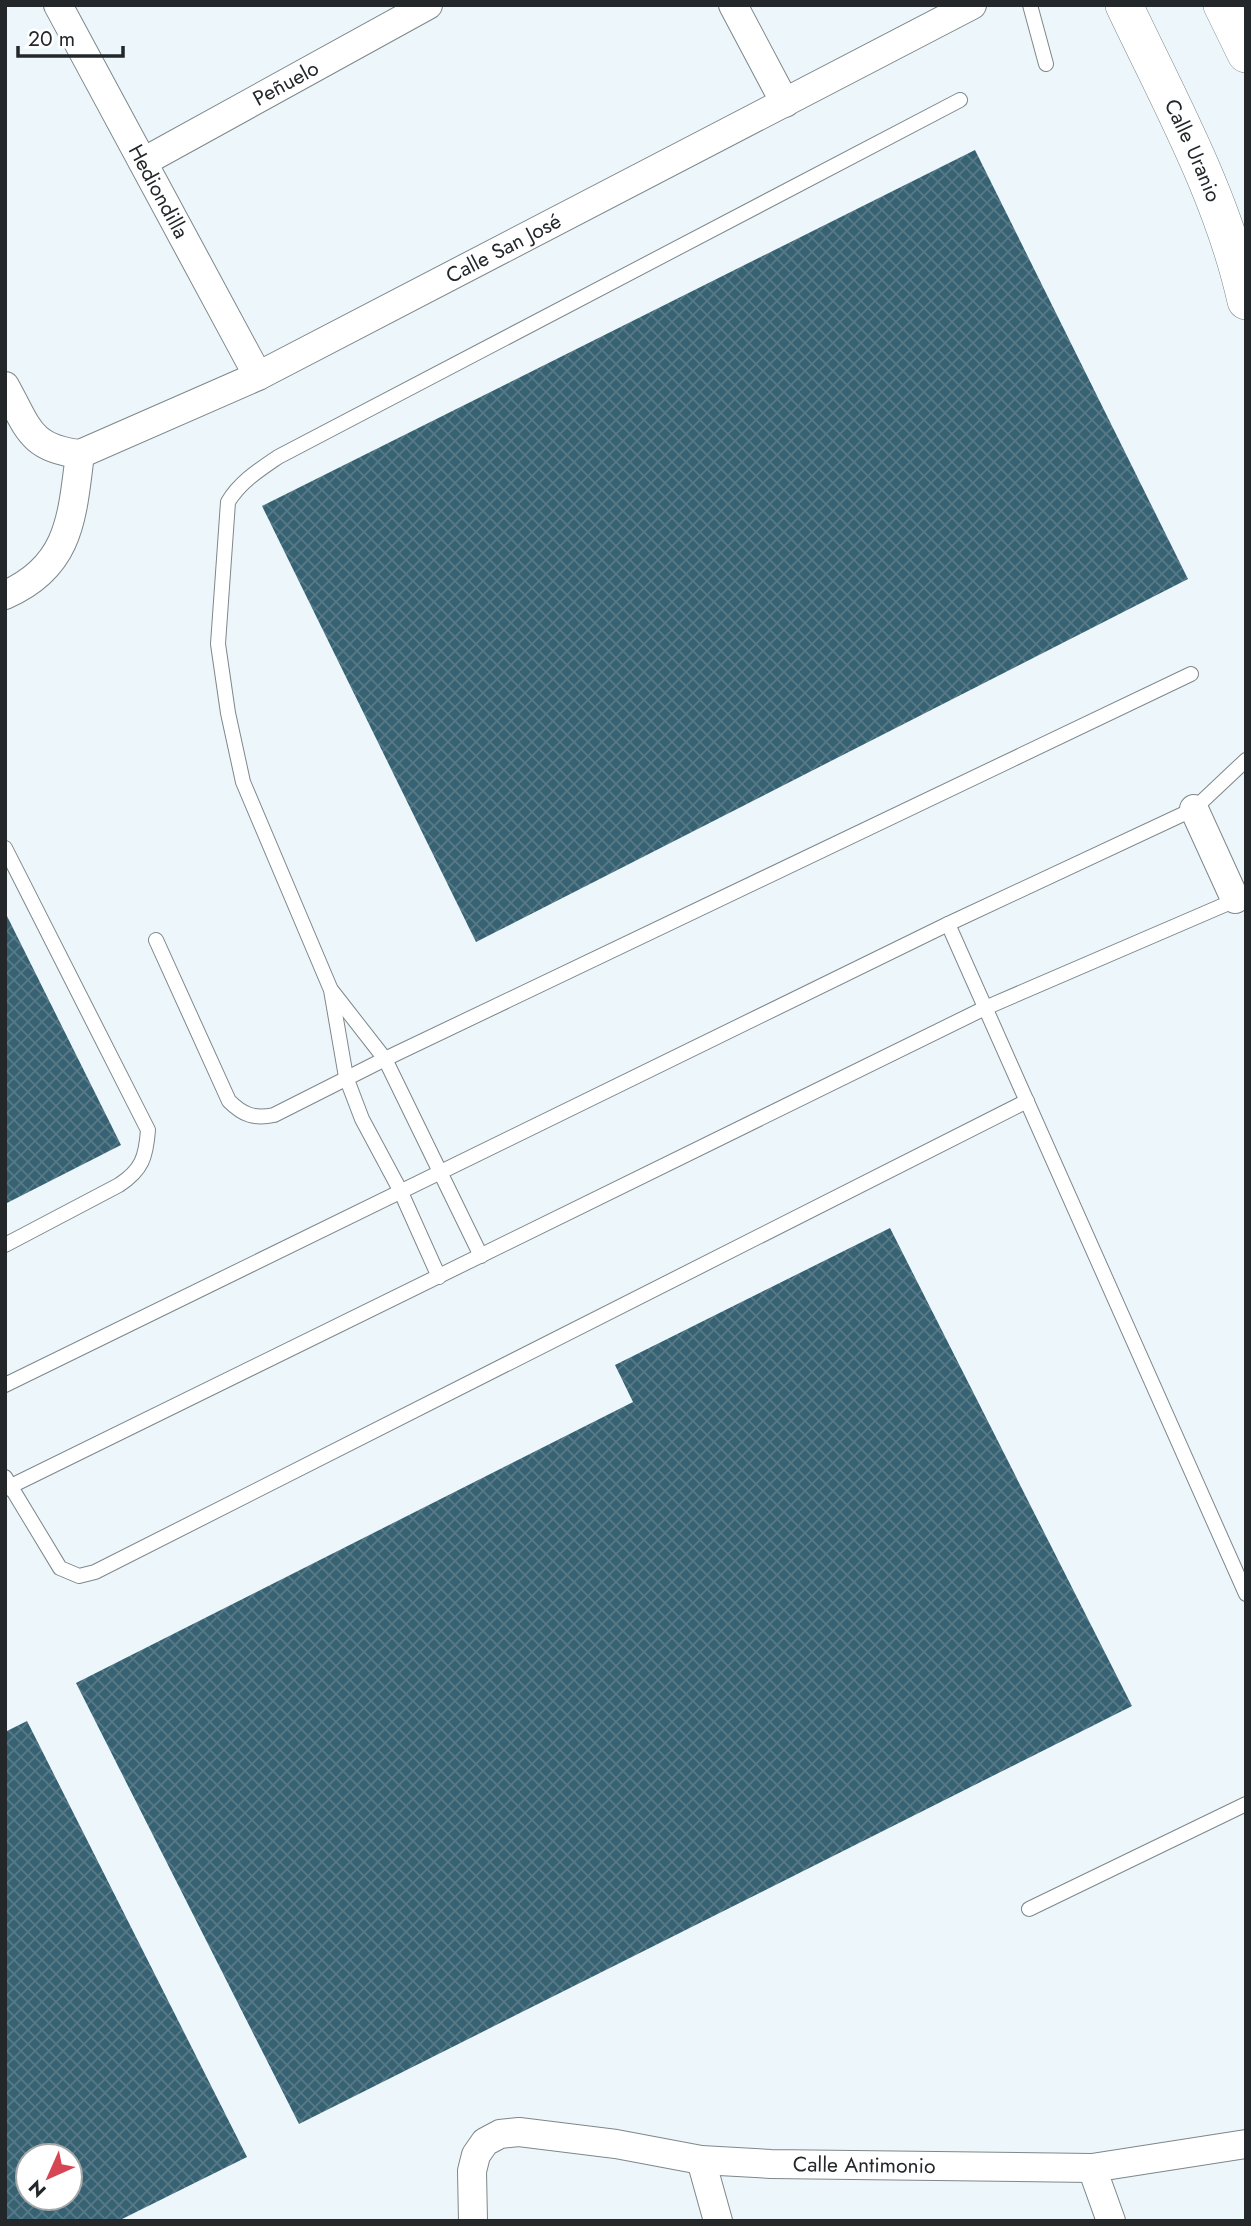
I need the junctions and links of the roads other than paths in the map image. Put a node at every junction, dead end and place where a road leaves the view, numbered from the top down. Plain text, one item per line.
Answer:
1 (58, 5) edge
2 (428, 5) edge
3 (733, 5) edge
4 (972, 5) edge
5 (1030, 5) edge
6 (1124, 5) edge
7 (1222, 5) edge
8 (1246, 54) edge
9 (1046, 64) dead end
10 (960, 100) dead end
11 (785, 103) junction
12 (143, 163) junction
13 (1246, 301) edge
14 (258, 376) junction
15 (5, 386) edge
16 (80, 454) junction
17 (5, 594) edge
18 (1191, 674) dead end
19 (1246, 760) edge
20 (1194, 809) junction
21 (5, 848) edge
22 (1241, 899) edge
23 (948, 924) junction
24 (156, 940) dead end
25 (331, 990) junction
26 (985, 1008) junction
27 (385, 1059) junction
28 (346, 1077) junction
29 (1027, 1101) junction
30 (441, 1170) junction
31 (400, 1190) junction
32 (5, 1245) edge
33 (481, 1256) junction
34 (439, 1277) junction
35 (5, 1385) edge
36 (7, 1485) edge
37 (1246, 1594) edge
38 (1246, 1804) edge
39 (1029, 1909) dead end
40 (1246, 2144) edge
41 (701, 2160) junction
42 (1092, 2168) junction
43 (473, 2221) edge
44 (718, 2221) edge
45 (1111, 2221) edge

1 - 12 street, Hediondilla
2 - 12 street, Peñuelo
3 - 11 street
4 - 11 street, Calle San José
5 - 9 lane
6 - 13 street, Calle Uranio
7 - 8 street
10 - 25 lane
11 - 14 street, Calle San José
12 - 14 street, Hediondilla
14 - 16 street, Calle San José
15 - 16 street
16 - 17 street
18 - 27 lane
19 - 20 lane
20 - 22 street
20 - 23 lane
21 - 32 lane
22 - 26 lane
23 - 26 lane
23 - 30 lane
24 - 28 lane
25 - 27 lane
25 - 28 lane
26 - 29 lane
26 - 33 lane
27 - 28 lane
27 - 30 lane
28 - 31 lane
29 - 36 lane
29 - 37 lane
30 - 31 lane
30 - 33 lane
31 - 34 lane
31 - 35 lane
33 - 34 lane
34 - 36 lane
38 - 39 lane
40 - 42 street, Calle Antimonio
41 - 42 street, Calle Antimonio
41 - 43 street, Calle Antimonio
41 - 44 street
42 - 45 street

